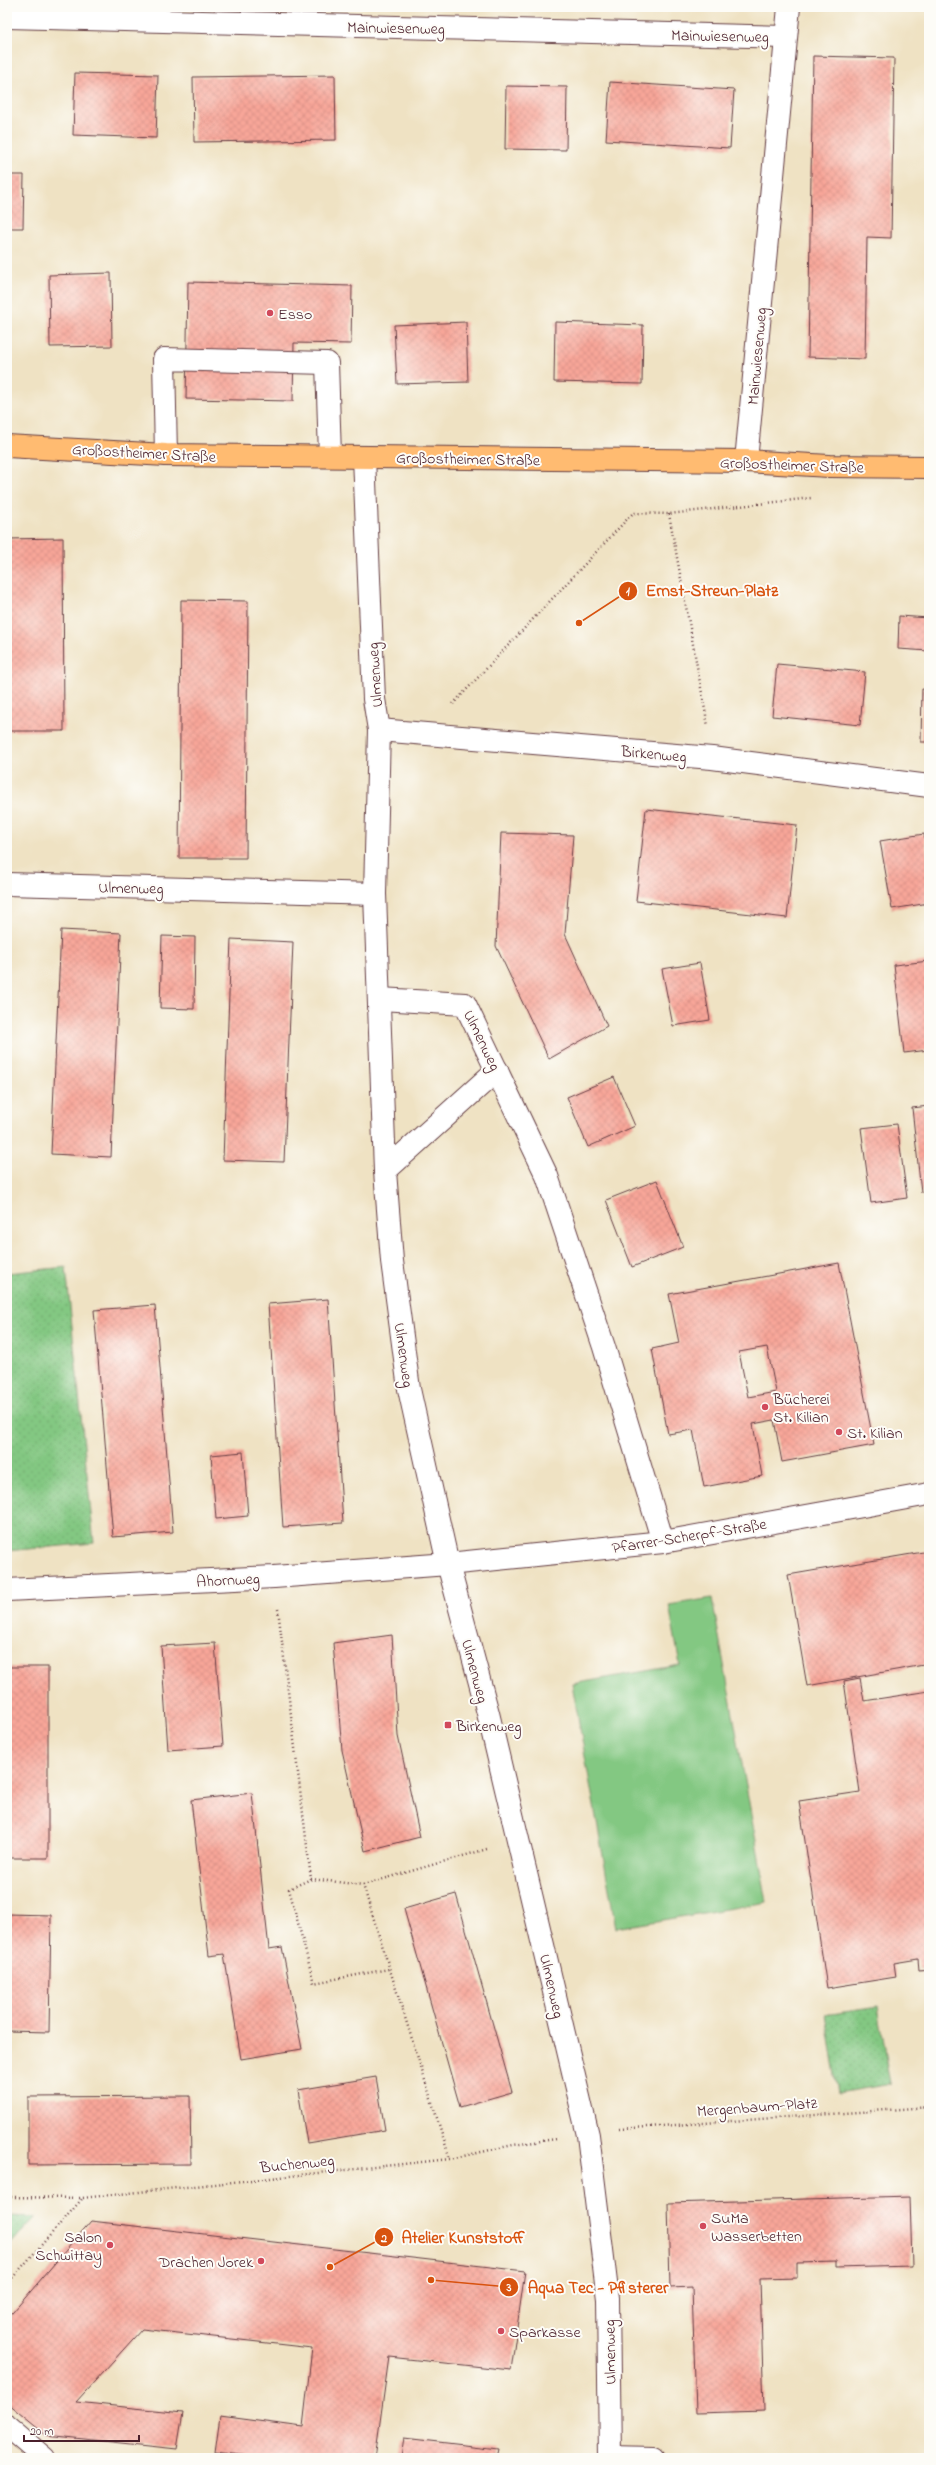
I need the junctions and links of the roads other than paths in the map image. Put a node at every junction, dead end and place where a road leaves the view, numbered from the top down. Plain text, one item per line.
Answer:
1 (789, 7) edge
2 (7, 17) edge
3 (785, 37) junction
4 (7, 446) edge
5 (166, 454) junction
6 (330, 456) junction
7 (364, 457) junction
8 (746, 461) junction
9 (929, 467) edge
10 (379, 730) junction
11 (929, 786) edge
12 (7, 884) edge
13 (375, 894) junction
14 (380, 999) junction
15 (497, 1070) junction
16 (385, 1171) junction
17 (929, 1494) edge
18 (663, 1542) junction
19 (448, 1564) junction
20 (7, 1590) edge
21 (7, 2426) edge
22 (610, 2457) edge
23 (44, 2458) edge
24 (654, 2458) edge

1 - 3 street, Mainwiesenweg
2 - 3 street, Mainwiesenweg
3 - 8 street, Mainwiesenweg
4 - 5 main road, Großostheimer Straße
5 - 6 main road, Großostheimer Straße
5 - 6 street
6 - 7 main road, Großostheimer Straße
7 - 8 main road, Großostheimer Straße
7 - 10 street, Ulmenweg
8 - 9 main road, Großostheimer Straße
10 - 11 street, Birkenweg
10 - 13 street, Ulmenweg
12 - 13 street, Ulmenweg
13 - 14 street, Ulmenweg
14 - 15 street, Ulmenweg
14 - 16 street, Ulmenweg
15 - 16 street
15 - 18 street, Ulmenweg
16 - 19 street, Ulmenweg
17 - 18 street, Pfarrer-Scherpf-Straße
18 - 19 street, Pfarrer-Scherpf-Straße
19 - 20 street, Ahornweg
19 - 22 street, Ulmenweg
21 - 23 street
22 - 24 street

